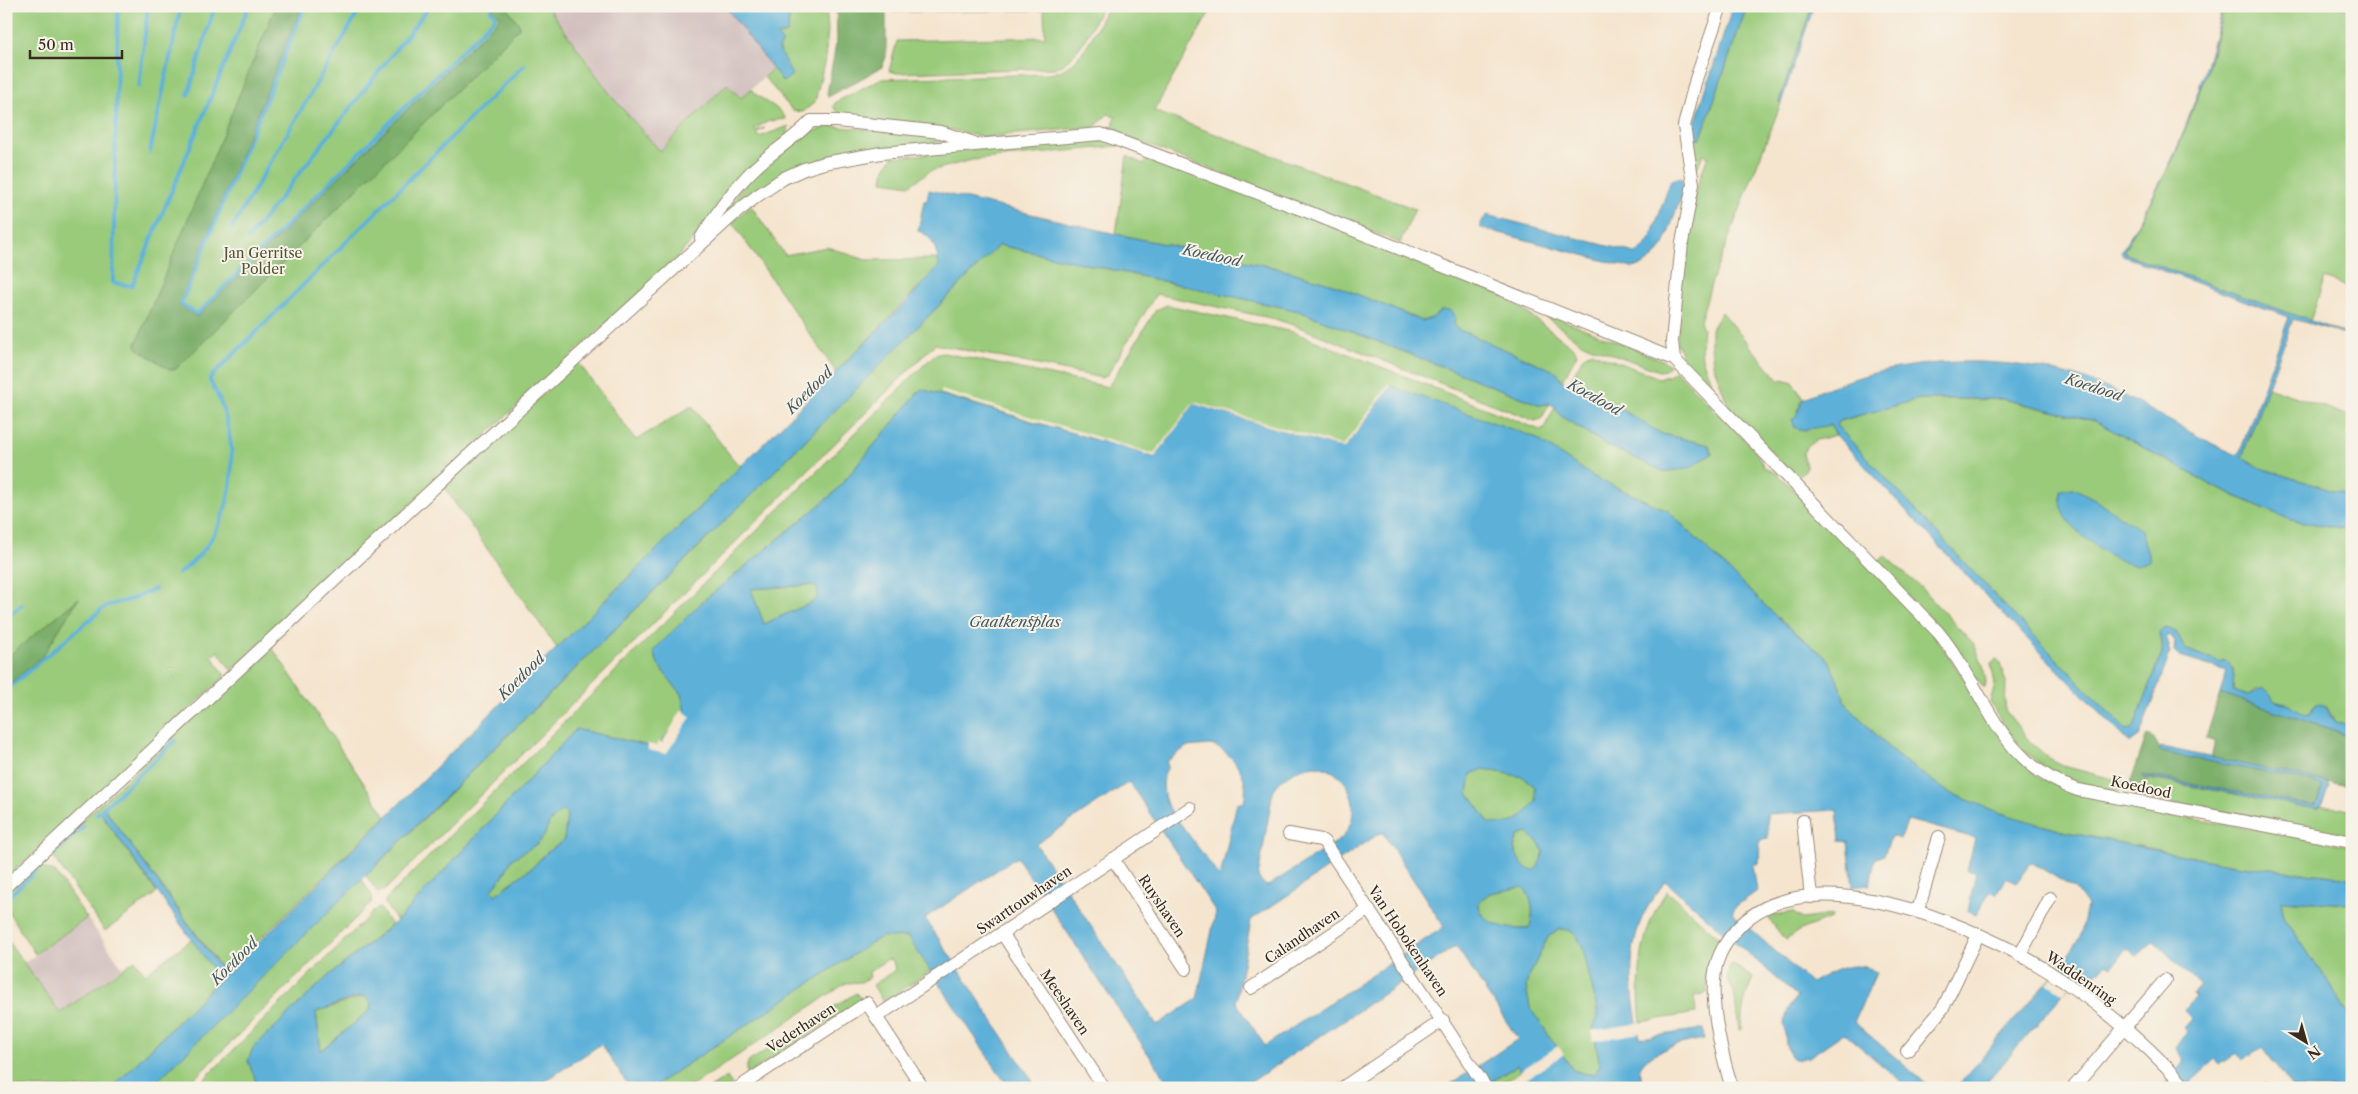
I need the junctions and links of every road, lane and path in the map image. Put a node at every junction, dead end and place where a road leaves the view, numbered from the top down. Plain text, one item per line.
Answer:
1 (1721, 6) edge
2 (976, 144) junction
3 (695, 249) junction
4 (1674, 359) junction
5 (1190, 808) dead end
6 (1804, 821) dead end
7 (1289, 834) dead end
8 (1939, 836) dead end
9 (2352, 842) edge
10 (1113, 859) junction
11 (6, 886) edge
12 (1811, 897) junction
13 (2050, 898) dead end
14 (1369, 909) junction
15 (1918, 910) junction
16 (1002, 933) junction
17 (1978, 935) junction
18 (2020, 955) junction
19 (1186, 969) dead end
20 (2165, 980) dead end
21 (1251, 988) dead end
22 (876, 1017) junction
23 (1443, 1020) junction
24 (2124, 1028) junction
25 (1907, 1051) dead end
26 (746, 1085) edge
27 (2185, 1087) edge
28 (923, 1088) edge
29 (1104, 1088) edge
30 (1342, 1088) edge
31 (1486, 1088) edge
32 (1732, 1088) edge
33 (2073, 1088) edge

1 - 4 street
2 - 3 street, Koedood
2 - 3 street
2 - 4 street, Koedood
3 - 11 street, Koedood
4 - 9 street, Koedood
5 - 10 street, Swarttouwhaven
6 - 12 street
7 - 14 street, Van Hobokenhaven
8 - 15 street
10 - 16 street, Swarttouwhaven
10 - 19 street, Ruyshaven
12 - 15 street, Waddenring
12 - 32 street, Waddenring
13 - 18 street
14 - 21 street, Calandhaven
14 - 23 street, Van Hobokenhaven
15 - 17 street, Waddenring
16 - 22 street, Swarttouwhaven
16 - 29 street, Meeshaven
17 - 18 street, Waddenring
17 - 25 street
18 - 24 street, Waddenring
20 - 24 street
22 - 26 street, Vederhaven
22 - 28 street
23 - 30 street
23 - 31 street, Van Hobokenhaven
24 - 27 street, Waddenring
24 - 33 street

